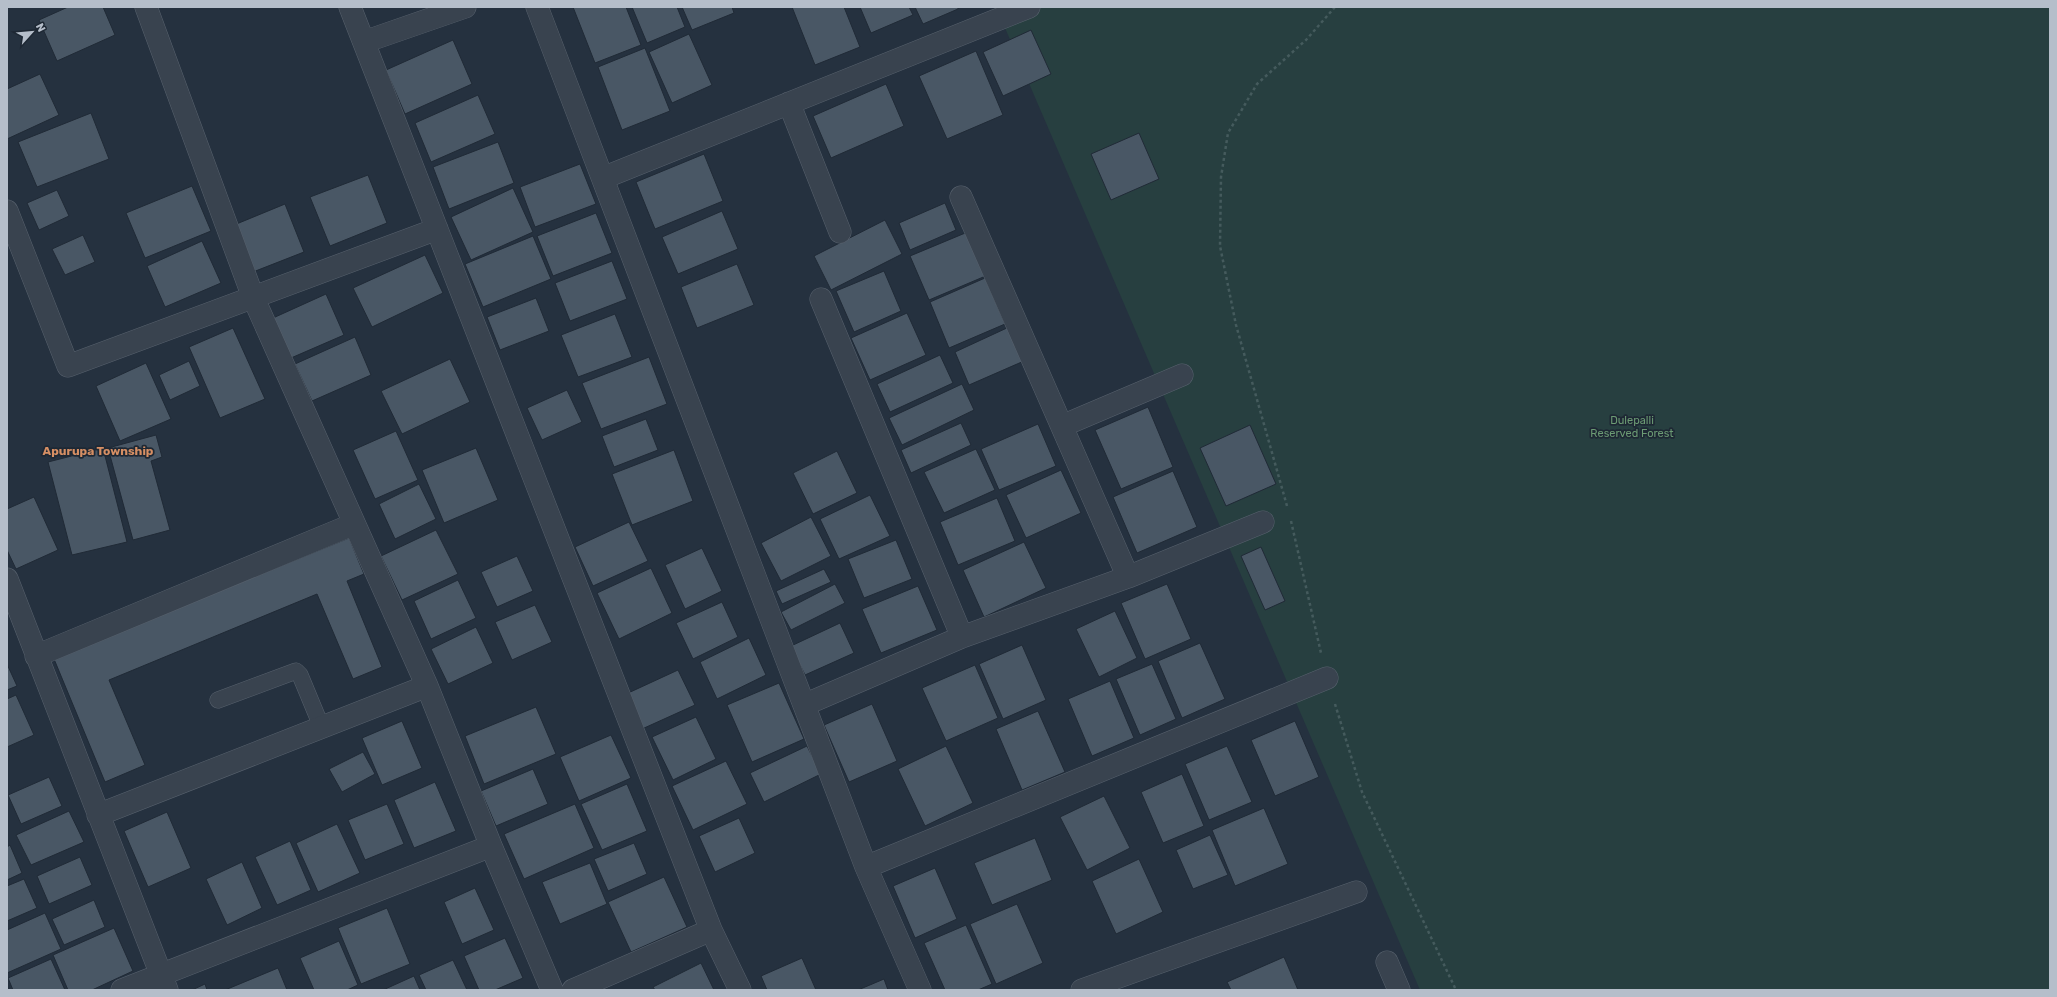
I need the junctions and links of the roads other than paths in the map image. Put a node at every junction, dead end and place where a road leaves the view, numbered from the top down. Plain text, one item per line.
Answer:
1 (146, 7) edge
2 (350, 7) edge
3 (465, 7) edge
4 (537, 7) edge
5 (1029, 7) edge
6 (364, 42) junction
7 (789, 103) junction
8 (602, 178) junction
9 (961, 196) dead end
10 (7, 211) edge
11 (437, 229) junction
12 (840, 232) dead end
13 (253, 297) junction
14 (820, 299) dead end
15 (1182, 375) dead end
16 (1062, 426) junction
17 (1263, 522) dead end
18 (354, 524) junction
19 (1128, 577) junction
20 (7, 579) edge
21 (15, 622) edge
22 (962, 637) junction
23 (36, 656) junction
24 (1327, 678) road end
25 (427, 686) junction
26 (218, 700) dead end
27 (804, 705) junction
28 (322, 728) junction
29 (98, 815) junction
30 (491, 846) junction
31 (866, 867) junction
32 (1356, 892) dead end
33 (711, 930) junction
34 (1386, 962) dead end
35 (163, 982) edge
36 (122, 990) edge
37 (552, 990) edge
38 (573, 990) edge
39 (740, 990) edge
40 (920, 990) edge
41 (1082, 990) edge
42 (1399, 990) edge

1 - 13 street
2 - 6 street
3 - 6 street
4 - 8 street
5 - 7 street
6 - 11 street
7 - 8 street
7 - 12 street
8 - 27 street
9 - 16 street
10 - 13 street
11 - 13 street
11 - 33 street
13 - 18 street
14 - 22 street
15 - 16 street
16 - 19 street
17 - 19 street
18 - 23 street
18 - 25 street
19 - 22 street
20 - 21 street
21 - 23 street
22 - 27 street
23 - 29 street
24 - 31 street
25 - 28 street
25 - 30 street
26 - 28 lane
27 - 31 street
28 - 29 street
29 - 35 street
30 - 35 street
30 - 37 street
31 - 40 street
32 - 41 street
33 - 38 street
33 - 39 street
34 - 42 street
35 - 36 street

